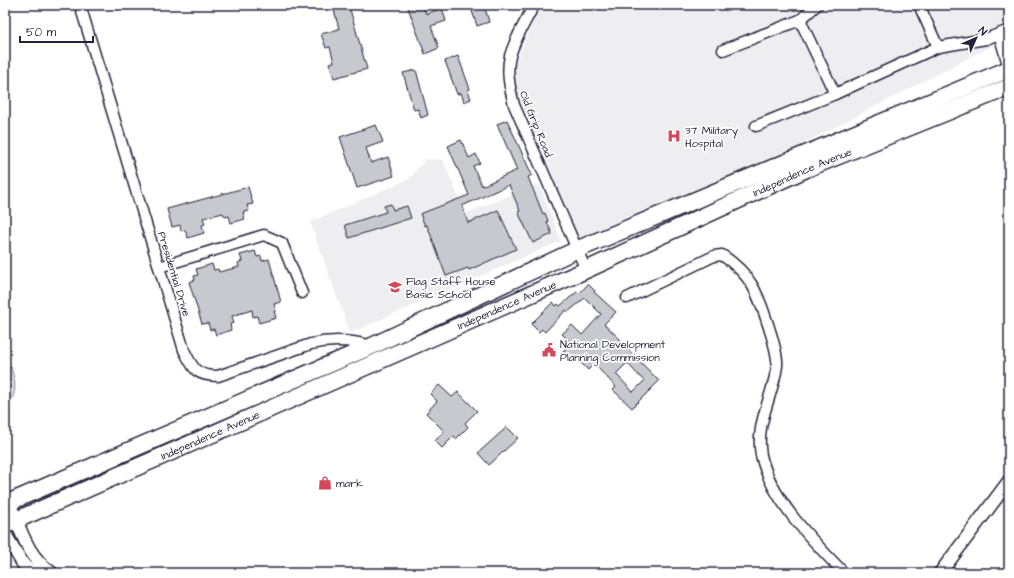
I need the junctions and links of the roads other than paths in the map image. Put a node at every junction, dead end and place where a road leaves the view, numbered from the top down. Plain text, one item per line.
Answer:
1 (80, 5) edge
2 (534, 5) edge
3 (818, 5) edge
4 (918, 5) edge
5 (800, 20) junction
6 (1004, 32) edge
7 (938, 47) junction
8 (723, 50) dead end
9 (1009, 68) edge
10 (1009, 86) edge
11 (835, 94) junction
12 (756, 126) dead end
13 (576, 250) junction
14 (159, 267) junction
15 (586, 270) junction
16 (302, 294) dead end
17 (627, 298) dead end
18 (372, 346) junction
19 (1008, 485) edge
20 (7, 503) edge
21 (11, 522) edge
22 (5, 534) edge
23 (35, 573) edge
24 (52, 573) edge
25 (844, 573) edge
26 (940, 573) edge

1 - 14 street, Presidential Drive
2 - 13 street, Old Grip Road
3 - 5 street
4 - 7 street
5 - 8 street
5 - 11 street
6 - 7 street
6 - 9 street
7 - 11 street
9 - 13 highway, Independence Avenue
10 - 15 highway, Independence Avenue
11 - 12 street
13 - 15 street, Old Grip Road
13 - 18 highway, Independence Avenue
14 - 16 street
14 - 18 street, Presidential Drive
15 - 21 highway, Independence Avenue
17 - 25 street
18 - 20 highway, Independence Avenue
19 - 26 street
20 - 21 street
21 - 24 street
22 - 23 street

